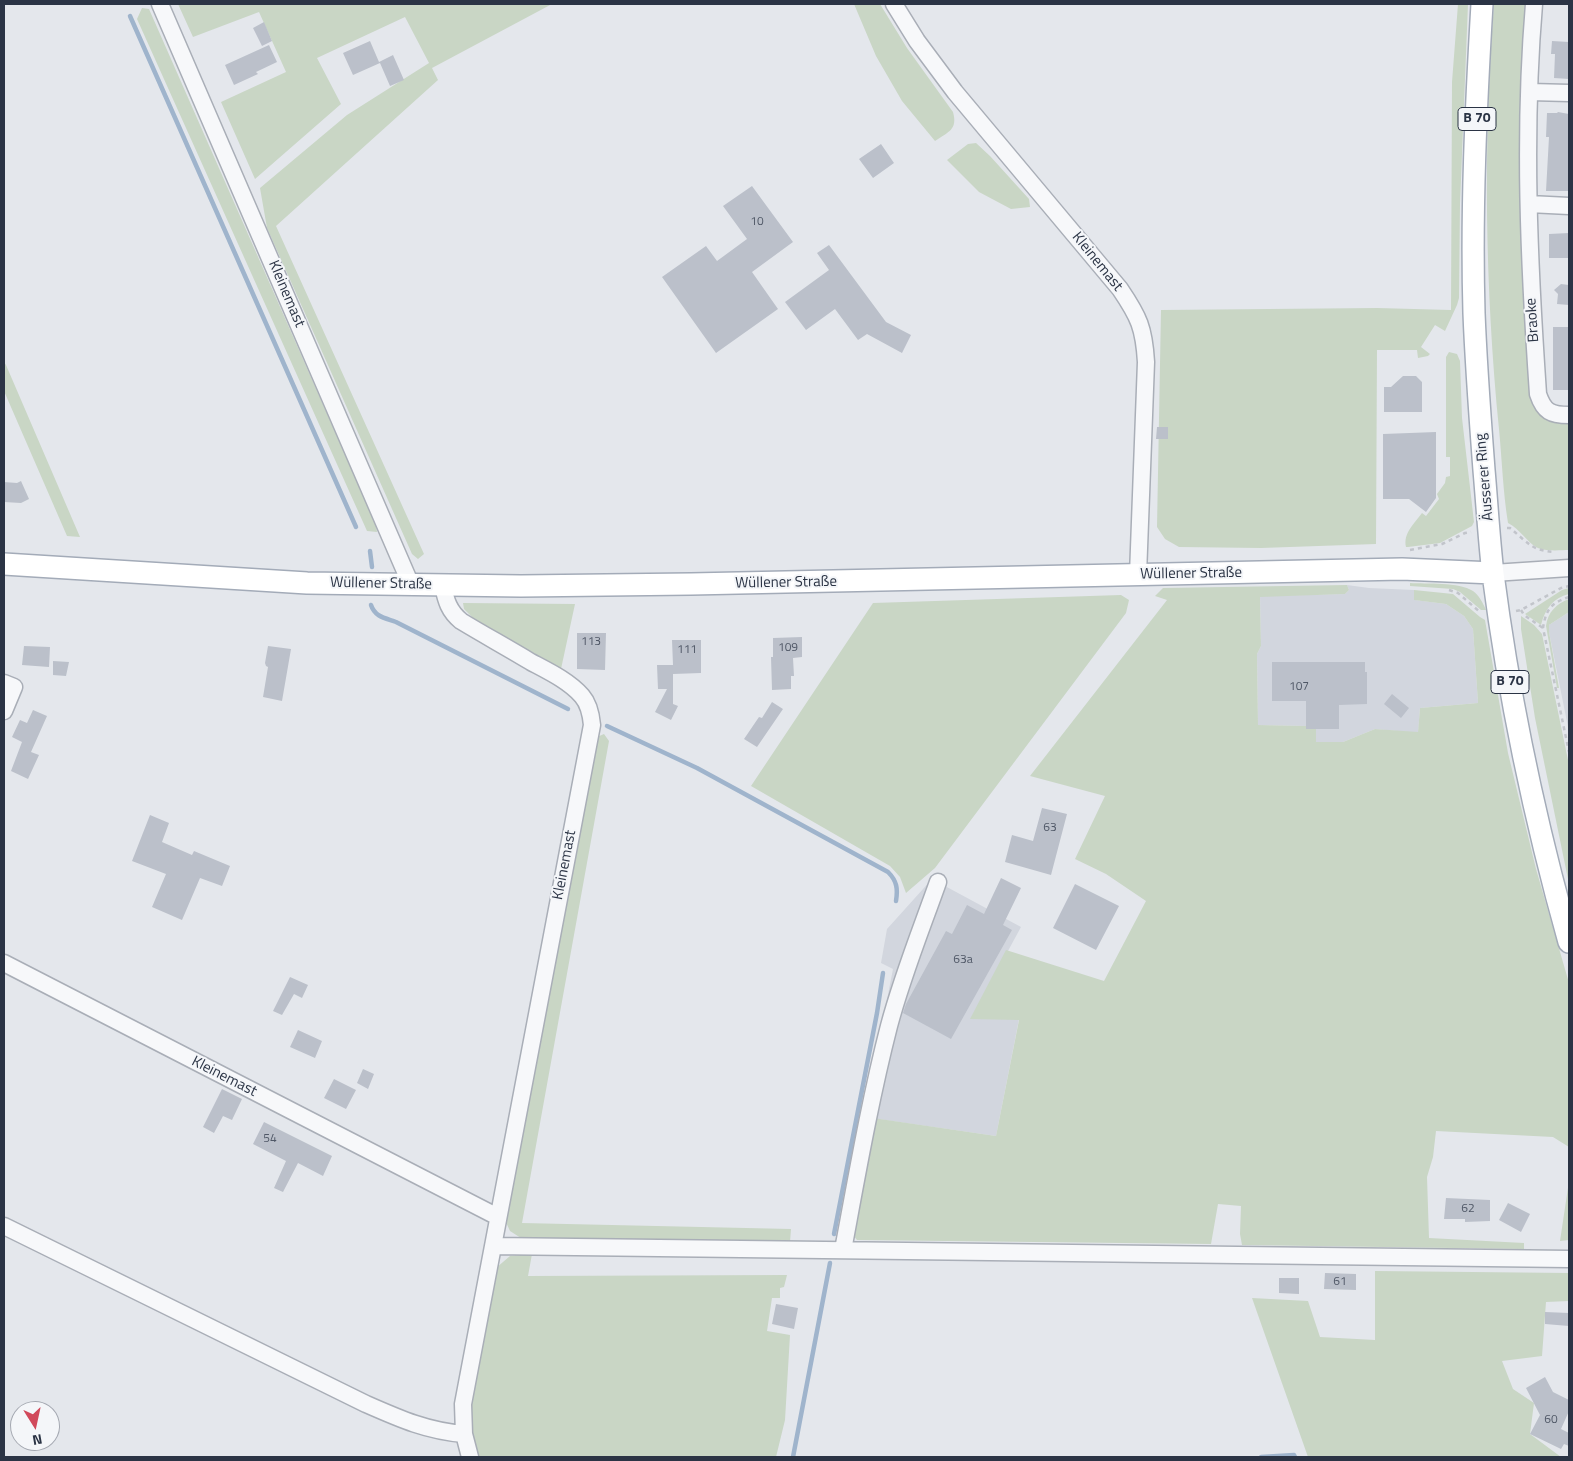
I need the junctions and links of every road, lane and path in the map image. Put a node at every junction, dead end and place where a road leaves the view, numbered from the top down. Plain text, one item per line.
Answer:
1 (160, 4) edge
2 (894, 4) edge
3 (1482, 4) edge
4 (1534, 4) edge
5 (1530, 92) junction
6 (1569, 93) edge
7 (1529, 204) junction
8 (1569, 206) edge
9 (1569, 415) edge
10 (4, 564) edge
11 (1569, 568) edge
12 (1493, 573) junction
13 (1138, 575) junction
14 (411, 585) junction
15 (443, 586) junction
16 (1569, 596) edge
17 (1521, 610) dead end
18 (1543, 628) junction
19 (4, 683) edge
20 (4, 711) edge
21 (1569, 752) edge
22 (938, 882) dead end
23 (1569, 942) edge
24 (4, 963) edge
25 (498, 1217) junction
26 (4, 1226) edge
27 (493, 1246) junction
28 (843, 1250) junction
29 (1569, 1259) edge
30 (464, 1434) junction
31 (470, 1457) edge

1 - 14 street, Kleinemast
2 - 13 street, Kleinemast
3 - 12 main road, Äusserer Ring / B 70
4 - 5 street, Braoke
5 - 6 street
5 - 7 street, Braoke
7 - 8 street
7 - 9 street, Braoke
10 - 14 main road, Wüllener Straße
11 - 12 street, Wüllener Straße
12 - 13 main road, Wüllener Straße
12 - 23 main road, Äusserer Ring / B 70
13 - 15 main road, Wüllener Straße
14 - 15 main road, Wüllener Straße
15 - 25 street, Kleinemast
16 - 18 path
17 - 18 path
18 - 21 path
19 - 20 street
22 - 28 street
24 - 25 street, Kleinemast
25 - 27 street, Kleinemast
26 - 30 street
27 - 28 street
27 - 30 street, Kleinemast
28 - 29 street
30 - 31 street, Kleinemast

